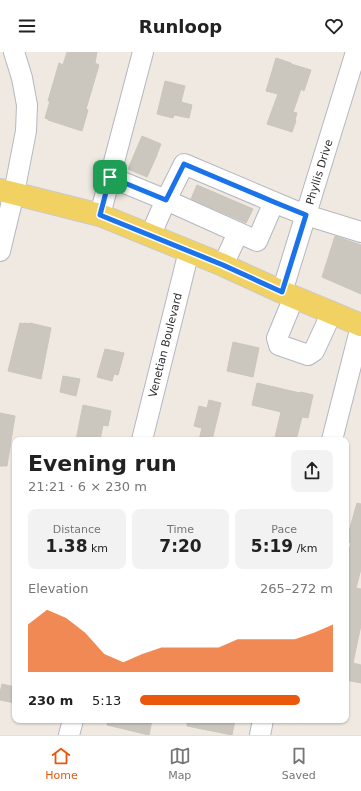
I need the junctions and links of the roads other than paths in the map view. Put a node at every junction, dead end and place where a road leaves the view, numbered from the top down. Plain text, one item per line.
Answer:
1 (14, 52) edge
2 (143, 52) edge
3 (356, 52) edge
4 (110, 177) junction
5 (7, 192) edge
6 (166, 200) junction
7 (274, 202) junction
8 (100, 215) junction
9 (306, 215) junction
10 (361, 232) edge
11 (238, 233) junction
12 (150, 236) junction
13 (0, 251) edge
14 (189, 251) junction
15 (223, 265) junction
16 (288, 294) junction
17 (332, 312) junction
18 (361, 325) edge
19 (143, 437) edge
20 (333, 437) edge
21 (72, 723) edge
22 (262, 723) edge
23 (69, 735) edge
24 (260, 735) edge

1 - 5 street
2 - 4 street
3 - 9 street, Phyllis Drive
4 - 6 street
4 - 8 street
5 - 8 main road
5 - 13 street
6 - 7 street
6 - 11 street
6 - 12 street
7 - 9 street
7 - 11 street
8 - 12 main road
9 - 10 street
9 - 16 street, Phyllis Drive
11 - 15 street
12 - 14 main road
14 - 15 main road
14 - 19 street, Venetian Boulevard
15 - 16 main road
16 - 17 main road
16 - 17 street, Phyllis Drive
17 - 18 main road
18 - 20 street
21 - 23 street
22 - 24 street

